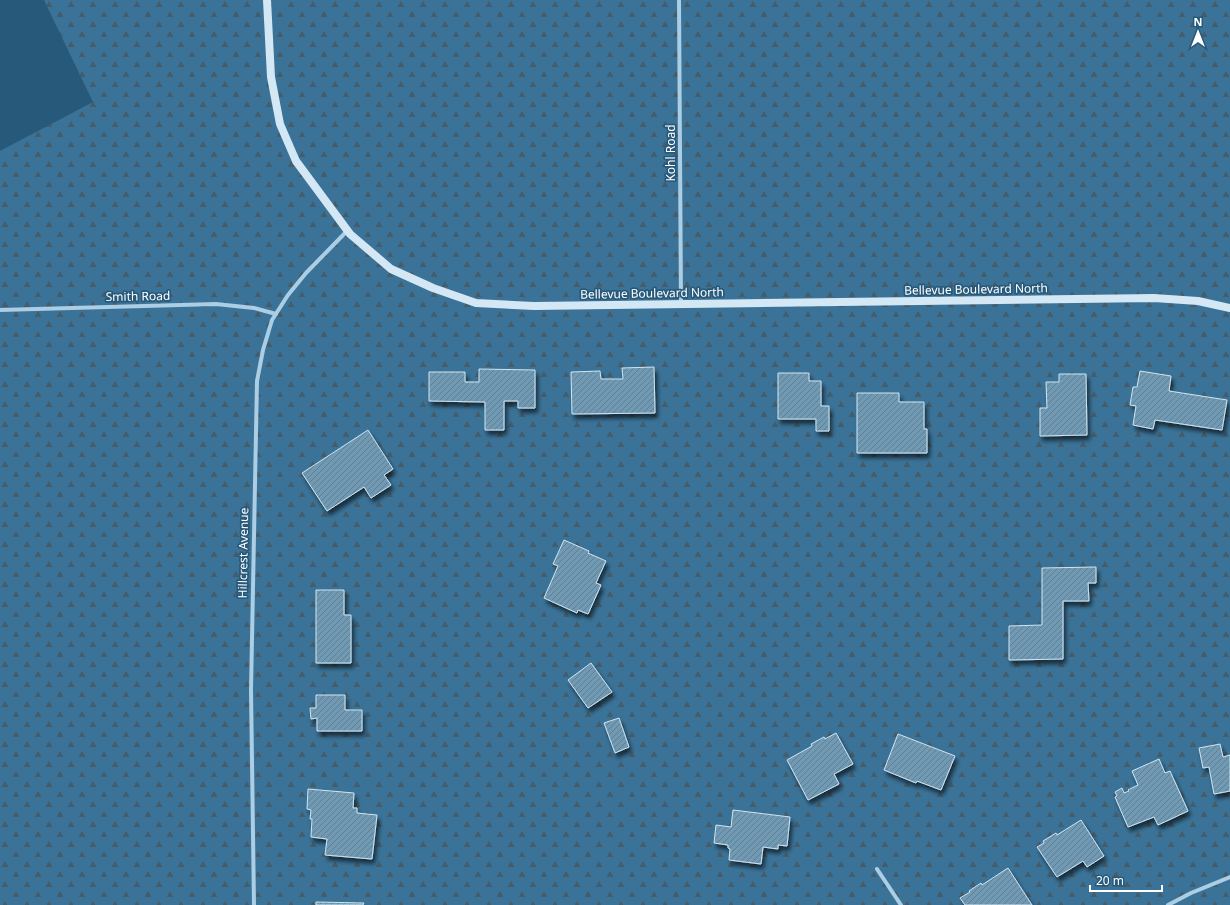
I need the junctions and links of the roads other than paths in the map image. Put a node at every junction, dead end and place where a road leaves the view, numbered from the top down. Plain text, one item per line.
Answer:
1 (267, 0) edge
2 (679, 0) edge
3 (347, 231) junction
4 (681, 305) junction
5 (1230, 308) edge
6 (0, 310) edge
7 (276, 314) junction
8 (877, 869) dead end
9 (1230, 878) edge
10 (254, 905) edge
11 (901, 905) edge
12 (1168, 905) edge

1 - 3 main road, Bellevue Boulevard North
2 - 4 street, Kohl Road
3 - 4 main road, Bellevue Boulevard North
3 - 7 street, Hillcrest Avenue
4 - 5 main road, Bellevue Boulevard North
6 - 7 street, Smith Road
7 - 10 street, Hillcrest Avenue
8 - 11 street
9 - 12 street

